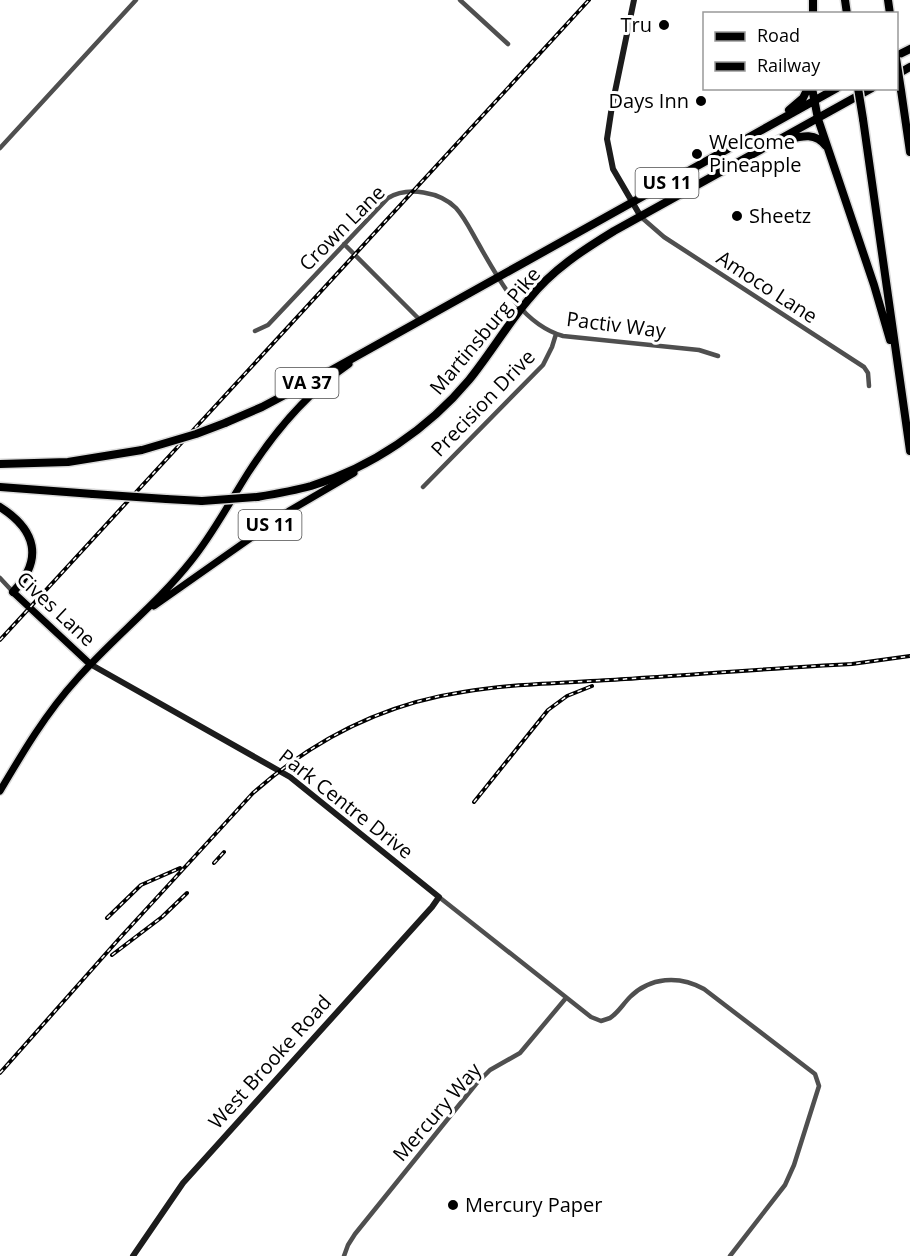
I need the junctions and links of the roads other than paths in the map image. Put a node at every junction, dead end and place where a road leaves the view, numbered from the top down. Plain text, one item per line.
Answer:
1 (136, 0) edge
2 (460, 0) edge
3 (634, 0) edge
4 (508, 44) dead end
5 (898, 65) edge
6 (808, 90) edge
7 (811, 90) edge
8 (833, 90) edge
9 (858, 90) edge
10 (869, 90) edge
11 (814, 101) junction
12 (818, 119) junction
13 (760, 132) junction
14 (772, 144) junction
15 (0, 148) edge
16 (828, 151) junction
17 (910, 152) edge
18 (631, 203) junction
19 (640, 217) junction
20 (344, 244) junction
21 (497, 276) junction
22 (521, 309) junction
23 (420, 320) junction
24 (255, 330) dead end
25 (556, 334) junction
26 (386, 339) junction
27 (718, 356) dead end
28 (897, 360) junction
29 (869, 386) dead end
30 (407, 438) junction
31 (910, 451) edge
32 (0, 464) edge
33 (0, 487) edge
34 (423, 487) dead end
35 (0, 507) edge
36 (0, 578) edge
37 (13, 592) junction
38 (137, 619) junction
39 (90, 664) junction
40 (0, 791) edge
41 (439, 897) junction
42 (566, 998) junction
43 (133, 1256) edge
44 (344, 1256) edge
45 (730, 1256) edge

1 - 15 street
2 - 4 street
3 - 18 street
5 - 17 highway, bridge
6 - 13 highway
7 - 11 highway
8 - 11 highway, Martinsburg Pike / US 11
9 - 28 highway, bridge
10 - 12 highway, Martinsburg Pike / US 11
11 - 12 highway
11 - 13 highway, Martinsburg Pike / US 11
12 - 14 highway, Martinsburg Pike / US 11
12 - 16 highway
13 - 18 highway, Martinsburg Pike / US 11
14 - 16 highway
14 - 19 highway, Martinsburg Pike / US 11
16 - 28 highway
18 - 19 street
18 - 21 highway, Martinsburg Pike / US 11
19 - 22 highway, Martinsburg Pike / US 11
19 - 29 street, Amoco Lane
20 - 21 street, Crown Lane
20 - 23 street
20 - 24 street, Crown Lane
21 - 22 street, Pactiv Way
21 - 23 highway, Martinsburg Pike / US 11
22 - 25 street, Pactiv Way
22 - 30 highway, Martinsburg Pike / US 11
23 - 26 highway, Martinsburg Pike / US 11
25 - 27 street, Pactiv Way
25 - 34 street, Precision Drive
26 - 32 highway, VA 37, bridge
26 - 38 main road, US 11
28 - 31 highway
30 - 33 highway, Martinsburg Pike, bridge
30 - 38 main road, US 11
35 - 37 highway
36 - 37 street, Cives Lane
37 - 39 main road, Cives Lane
38 - 39 main road, US 11
39 - 40 main road, US 11
39 - 41 street, Park Centre Drive
41 - 42 street, Park Centre Drive
41 - 43 street, West Brooke Road
42 - 44 street, Mercury Way
42 - 45 street, Park Centre Drive

